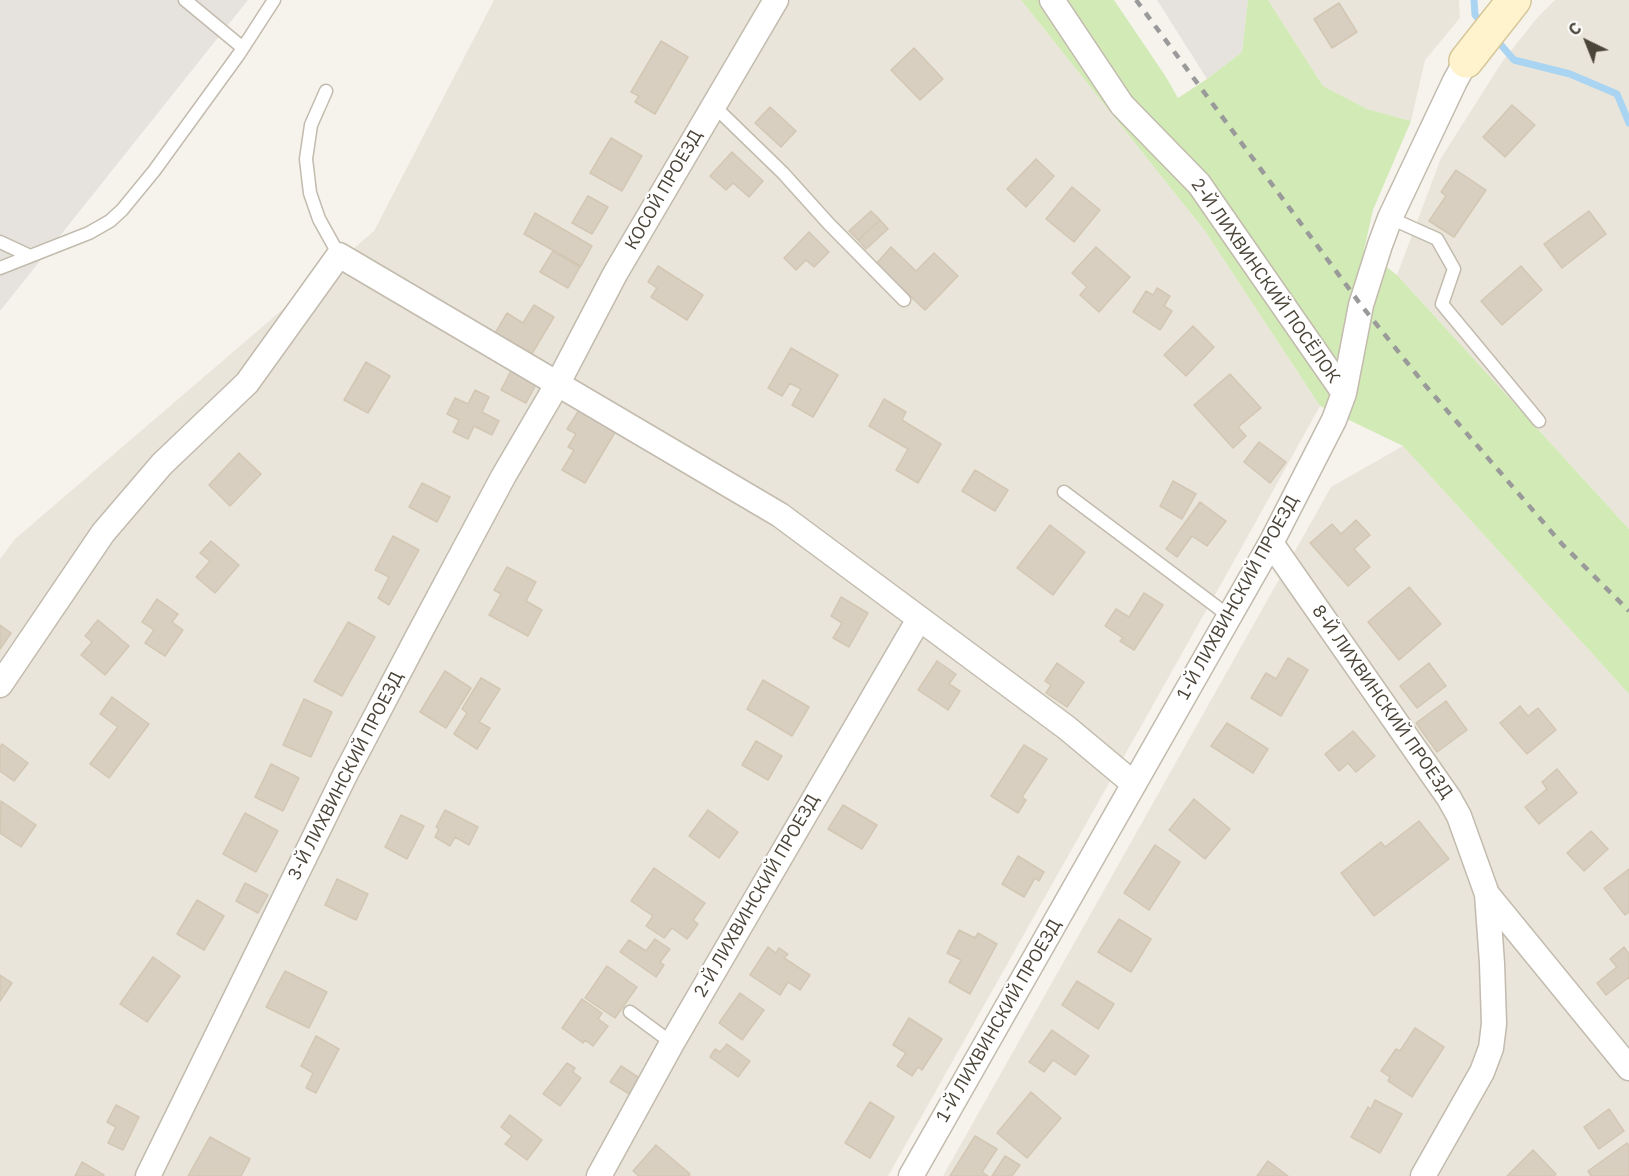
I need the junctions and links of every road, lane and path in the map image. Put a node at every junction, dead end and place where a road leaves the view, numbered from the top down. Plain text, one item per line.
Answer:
1 (185, 0) edge
2 (274, 0) edge
3 (776, 0) edge
4 (1052, 0) edge
5 (1512, 2) edge
6 (243, 48) junction
7 (1466, 62) joint
8 (326, 91) dead end
9 (714, 106) junction
10 (1390, 218) junction
11 (0, 242) edge
12 (339, 255) junction
13 (30, 256) junction
14 (0, 268) edge
15 (904, 300) dead end
16 (558, 383) junction
17 (1344, 393) junction
18 (1539, 421) dead end
19 (1064, 492) dead end
20 (1271, 543) junction
21 (1229, 616) junction
22 (919, 619) junction
23 (0, 685) edge
24 (1134, 784) junction
25 (1487, 894) junction
26 (630, 1012) dead end
27 (672, 1043) junction
28 (1629, 1068) edge
29 (148, 1176) edge
30 (599, 1176) edge
31 (910, 1176) edge
32 (1423, 1176) edge

1 - 6 lane
2 - 6 lane
3 - 9 street, КОСОЙ ПРОЕЗД
4 - 17 street, 2-Й ЛИХВИНСКИЙ ПОСЁЛОК
5 - 7 street, 1-Й ЛИХВИНСКИЙ ПРОЕЗД
6 - 13 lane
7 - 10 street, 1-Й ЛИХВИНСКИЙ ПРОЕЗД
8 - 12 lane
9 - 15 lane
9 - 16 street, КОСОЙ ПРОЕЗД
10 - 17 street, 1-Й ЛИХВИНСКИЙ ПРОЕЗД
10 - 18 lane
11 - 13 lane
12 - 16 street
12 - 23 street
13 - 14 lane
16 - 22 street
16 - 29 street, 3-Й ЛИХВИНСКИЙ ПРОЕЗД
17 - 20 street, 1-Й ЛИХВИНСКИЙ ПРОЕЗД
19 - 21 lane
20 - 21 street, 1-Й ЛИХВИНСКИЙ ПРОЕЗД
20 - 25 street, 8-Й ЛИХВИНСКИЙ ПРОЕЗД
21 - 24 street, 1-Й ЛИХВИНСКИЙ ПРОЕЗД
22 - 24 street
22 - 27 street, 2-Й ЛИХВИНСКИЙ ПРОЕЗД
24 - 31 street, 1-Й ЛИХВИНСКИЙ ПРОЕЗД
25 - 28 street, 8-Й ЛИХВИНСКИЙ ПРОЕЗД
25 - 32 street
26 - 27 lane
27 - 30 street, 2-Й ЛИХВИНСКИЙ ПРОЕЗД

